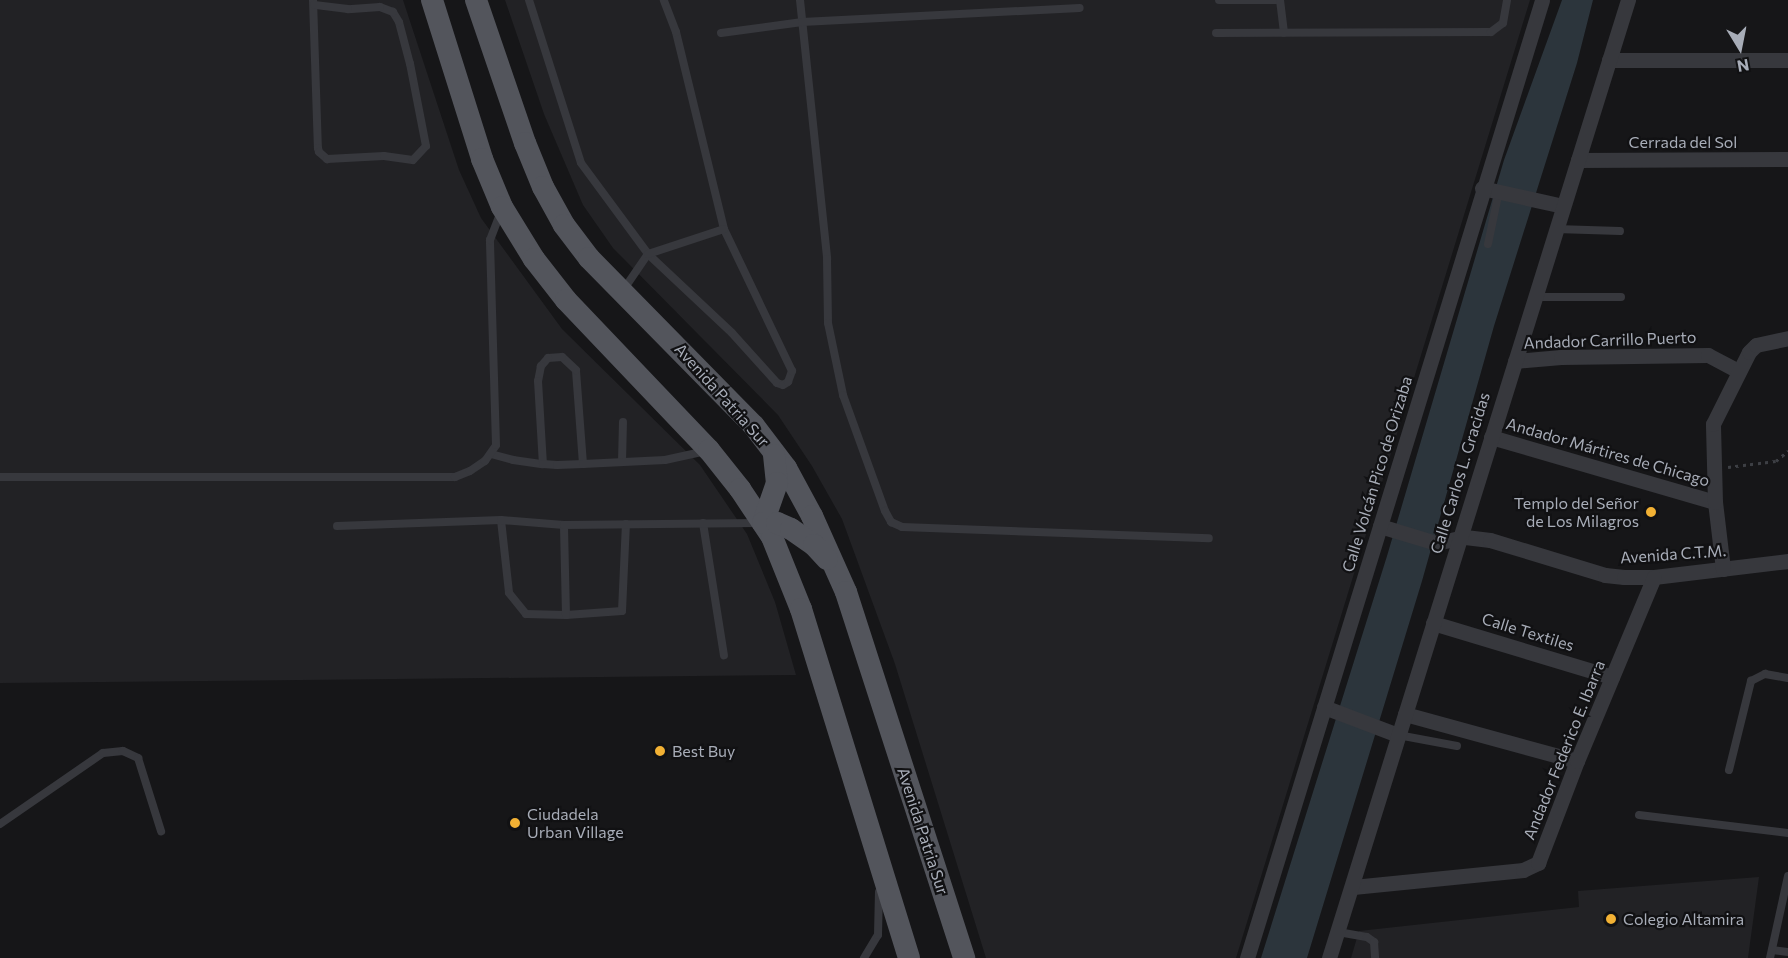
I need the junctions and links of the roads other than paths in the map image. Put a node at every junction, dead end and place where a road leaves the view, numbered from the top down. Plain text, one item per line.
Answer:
1 (432, 0) edge
2 (476, 0) edge
3 (529, 0) edge
4 (664, 0) edge
5 (800, 0) edge
6 (1219, 0) edge
7 (1280, 0) edge
8 (1507, 0) edge
9 (1542, 0) edge
10 (1628, 0) edge
11 (313, 2) edge
12 (1080, 8) dead end
13 (802, 22) junction
14 (721, 33) dead end
15 (1216, 33) dead end
16 (1284, 33) junction
17 (1609, 60) junction
18 (1788, 60) edge
19 (1788, 159) edge
20 (1578, 160) junction
21 (1482, 188) junction
22 (1499, 191) junction
23 (1563, 206) junction
24 (502, 207) junction
25 (723, 229) junction
26 (1556, 229) junction
27 (1620, 231) dead end
28 (1488, 244) dead end
29 (648, 254) junction
30 (623, 291) junction
31 (1535, 297) junction
32 (1621, 297) dead end
33 (1788, 338) edge
34 (1515, 361) junction
35 (1738, 371) junction
36 (623, 422) dead end
37 (1491, 437) junction
38 (709, 450) junction
39 (773, 451) junction
40 (491, 454) junction
41 (622, 462) junction
42 (543, 464) junction
43 (583, 464) junction
44 (0, 477) edge
45 (1715, 502) junction
46 (501, 520) junction
47 (704, 523) junction
48 (763, 523) junction
49 (626, 524) junction
50 (564, 525) junction
51 (338, 526) dead end
52 (1386, 528) junction
53 (1209, 538) dead end
54 (1459, 538) junction
55 (1788, 561) edge
56 (835, 566) junction
57 (1723, 569) junction
58 (1654, 577) junction
59 (567, 615) junction
60 (1433, 622) junction
61 (724, 655) dead end
62 (1612, 677) junction
63 (1788, 678) edge
64 (1329, 709) junction
65 (1405, 714) junction
66 (1398, 735) junction
67 (1458, 746) dead end
68 (1577, 761) junction
69 (1729, 770) dead end
70 (1639, 815) dead end
71 (0, 824) edge
72 (161, 831) dead end
73 (1788, 833) edge
74 (876, 858) junction
75 (1788, 876) edge
76 (1353, 887) junction
77 (1338, 932) junction
78 (1788, 952) edge
79 (1771, 954) edge
80 (864, 958) edge
81 (909, 958) edge
82 (964, 958) edge
83 (1247, 958) edge
84 (1329, 958) edge
85 (1375, 958) edge

1 - 24 main road
2 - 30 main road, Avenida Patria Sur
3 - 29 lane
4 - 25 lane
5 - 13 lane
6 - 7 lane
7 - 16 lane
8 - 16 lane
9 - 21 street, Calle Volcán Pico de Orizaba
10 - 17 street, Calle Carlos L. Gracidas
11 - 11 lane
12 - 13 lane
13 - 14 lane
13 - 53 lane
15 - 16 lane
17 - 18 street
17 - 20 street, Calle Carlos L. Gracidas
19 - 20 street, Cerrada del Sol
20 - 23 street, Calle Carlos L. Gracidas
21 - 22 street
21 - 52 street, Calle Volcán Pico de Orizaba
22 - 23 street
22 - 28 lane
23 - 26 street, Calle Carlos L. Gracidas
24 - 38 main road
24 - 40 lane
25 - 29 lane
25 - 29 lane
26 - 27 lane
26 - 31 street, Calle Carlos L. Gracidas
29 - 30 lane
30 - 39 main road, Avenida Patria Sur
31 - 32 lane
31 - 34 street, Calle Carlos L. Gracidas
33 - 35 street
34 - 35 street, Andador Carrillo Puerto
34 - 37 street, Calle Carlos L. Gracidas
35 - 45 street
36 - 41 lane
37 - 45 street, Andador Mártires de Chicago
37 - 54 street, Calle Carlos L. Gracidas
38 - 41 lane
38 - 48 main road
39 - 48 main road
39 - 56 main road, Avenida Patria Sur
40 - 42 lane
40 - 44 lane
41 - 43 lane
42 - 43 lane
42 - 43 lane
45 - 57 street
46 - 50 lane
46 - 51 lane
46 - 59 lane
47 - 48 lane
47 - 49 lane
47 - 61 lane
48 - 56 main road
48 - 74 main road
49 - 50 lane
49 - 59 lane
50 - 59 lane
52 - 54 street, Avenida C.T.M.
52 - 64 street, Calle Volcán Pico de Orizaba
54 - 58 street, Avenida C.T.M.
54 - 60 street, Calle Carlos L. Gracidas
55 - 57 street, Avenida C.T.M.
56 - 82 main road, Avenida Patria Sur
57 - 58 street, Avenida C.T.M.
58 - 62 street, Andador Federico E. Ibarra
60 - 62 street, Calle Textiles
60 - 65 street, Calle Carlos L. Gracidas
62 - 68 street, Andador Federico E. Ibarra
63 - 69 lane
64 - 66 street
64 - 83 street, Calle Volcán Pico de Orizaba
65 - 66 street, Calle Carlos L. Gracidas
65 - 68 street
66 - 67 lane
66 - 76 street, Calle Carlos L. Gracidas
68 - 76 street, Andador Federico E. Ibarra
70 - 73 lane
71 - 72 lane
74 - 80 lane
74 - 81 main road
75 - 79 lane
76 - 77 street, Calle Carlos L. Gracidas
77 - 84 street, Calle Carlos L. Gracidas
77 - 85 lane
78 - 79 lane

